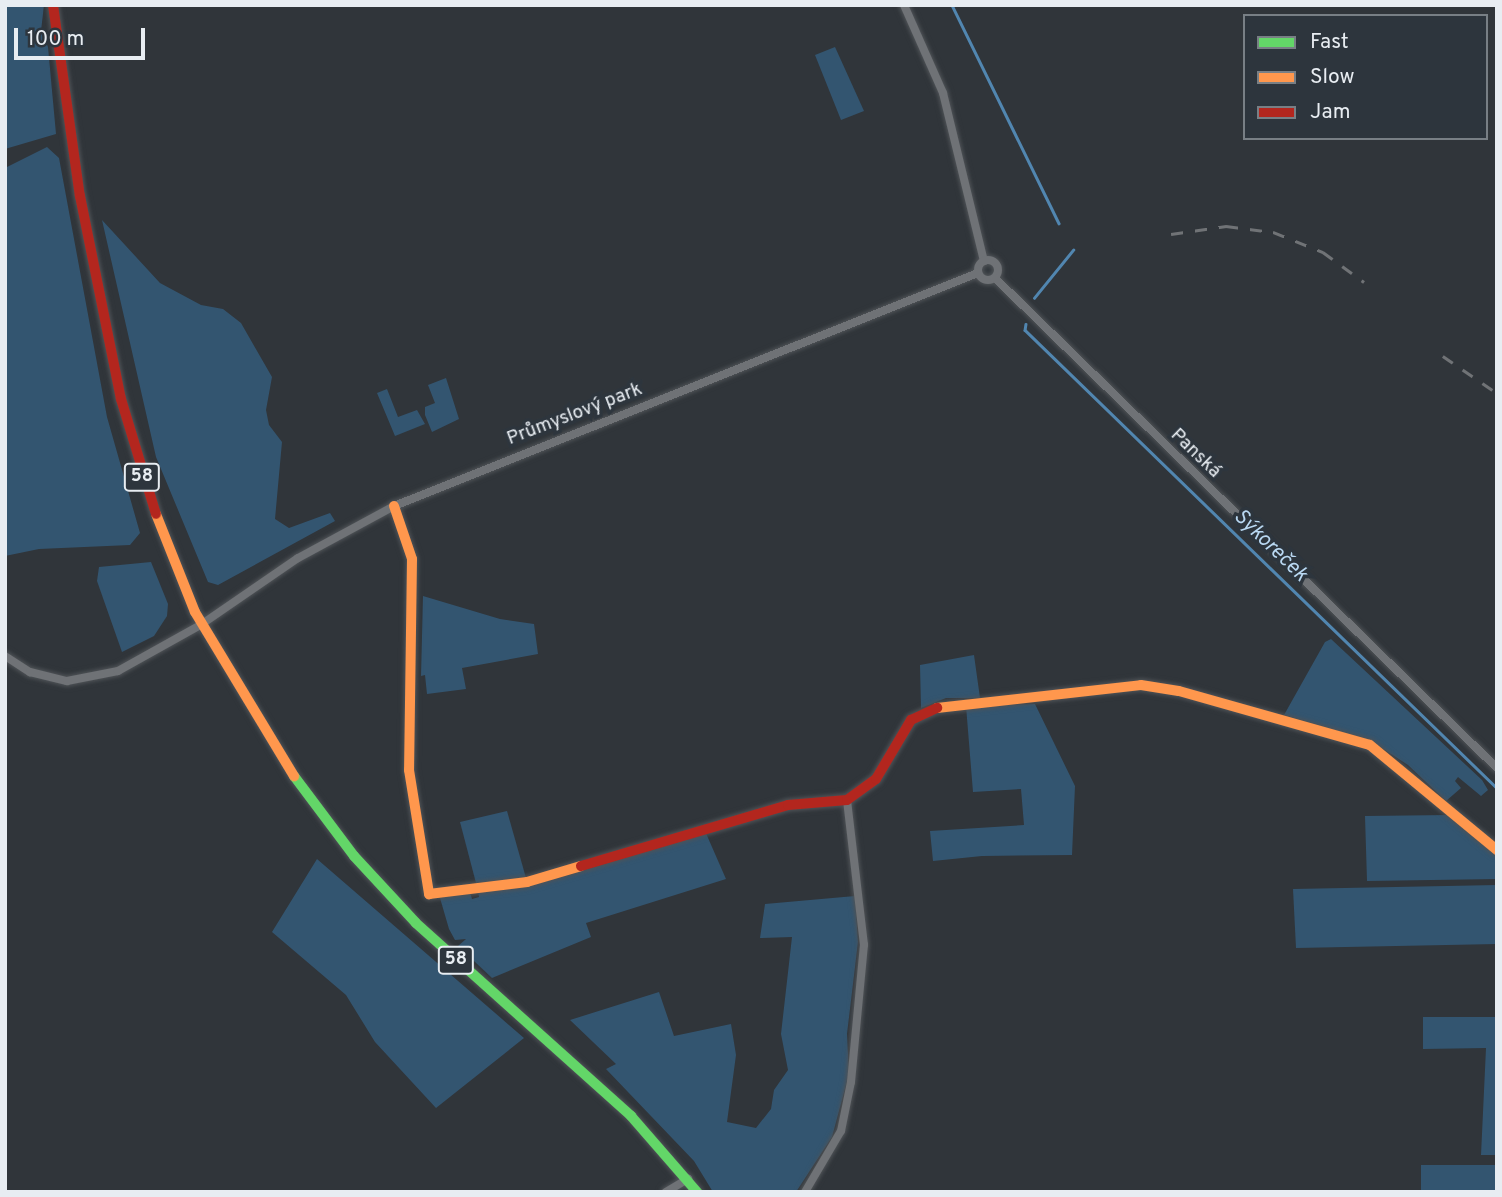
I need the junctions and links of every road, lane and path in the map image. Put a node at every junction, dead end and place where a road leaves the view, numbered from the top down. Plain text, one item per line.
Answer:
1 (53, 5) edge
2 (904, 5) edge
3 (984, 261) junction
4 (978, 273) junction
5 (995, 278) junction
6 (394, 506) junction
7 (202, 624) junction
8 (5, 656) edge
9 (1497, 768) edge
10 (847, 800) junction
11 (1497, 849) edge
12 (688, 1179) junction
13 (666, 1192) edge
14 (697, 1192) edge
15 (805, 1192) edge

1 - 7 street, 58
2 - 3 street
3 - 4 street
3 - 5 street, Panská
4 - 5 street
4 - 6 street, Průmyslový park
5 - 9 street, Panská
6 - 7 street, Průmyslový park
6 - 10 street
7 - 8 street, Průmyslový park
7 - 12 street, 58
10 - 11 street
10 - 15 street
12 - 13 street
12 - 14 street, 58

